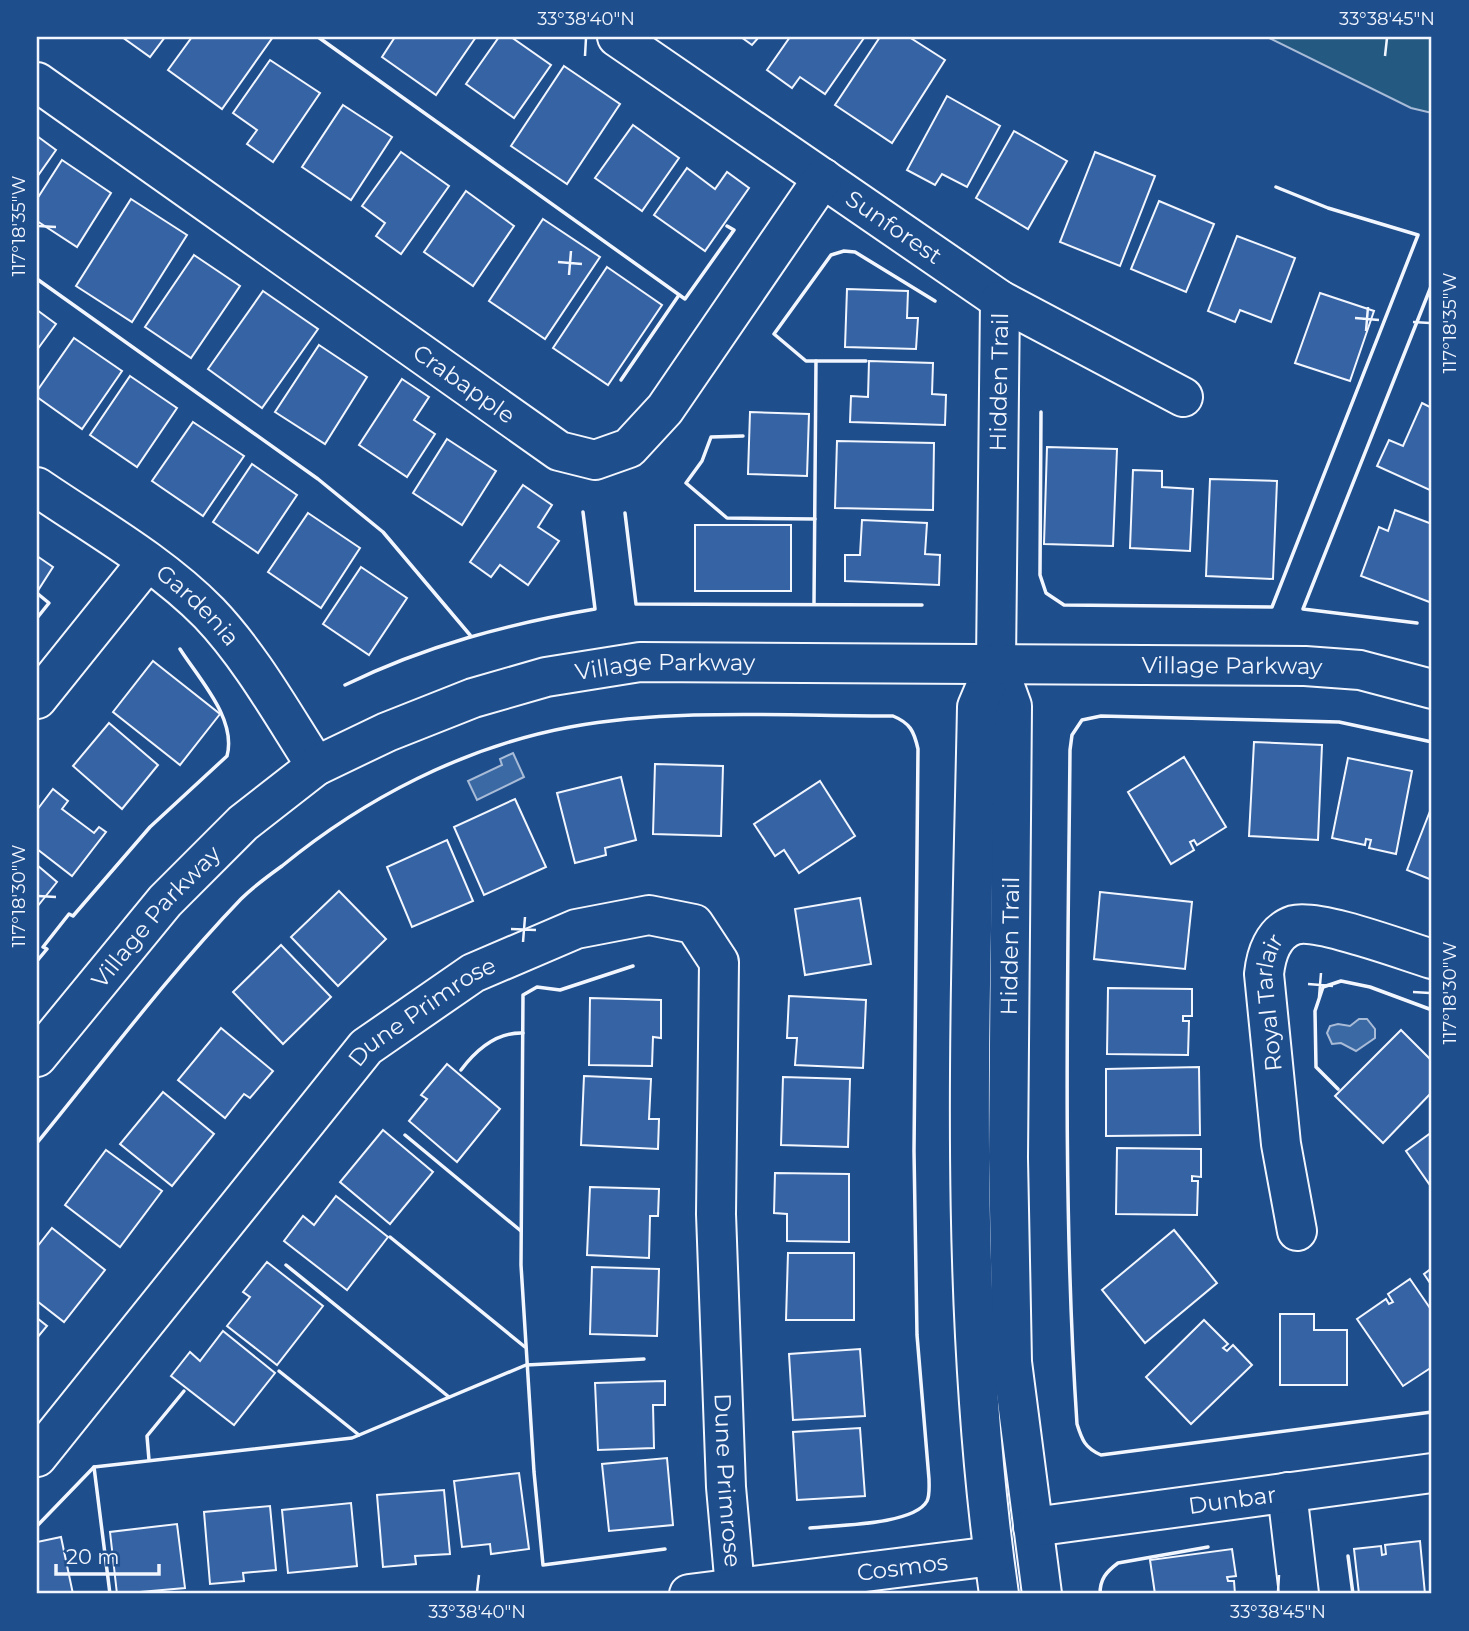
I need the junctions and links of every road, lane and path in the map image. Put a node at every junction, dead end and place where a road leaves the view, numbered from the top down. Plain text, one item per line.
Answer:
1 (617, 37) edge
2 (37, 82) edge
3 (823, 178) junction
4 (1000, 300) junction
5 (1183, 397) dead end
6 (37, 486) edge
7 (147, 562) junction
8 (996, 662) junction
9 (1432, 689) edge
10 (37, 699) edge
11 (316, 766) junction
12 (1432, 959) edge
13 (37, 1057) edge
14 (1297, 1231) dead end
15 (37, 1457) edge
16 (1432, 1473) edge
17 (1287, 1492) junction
18 (1033, 1527) junction
19 (993, 1556) junction
20 (735, 1588) junction
21 (689, 1594) edge
22 (999, 1594) edge
23 (1042, 1594) edge
24 (1299, 1594) edge

1 - 3 street, Sunforest
2 - 3 street, Crabapple
3 - 4 street, Sunforest
4 - 5 street, Sunforest
4 - 8 street, Hidden Trail
6 - 7 street, Gardenia
7 - 10 street
7 - 11 street, Gardenia
8 - 9 street, Village Parkway
8 - 11 street, Village Parkway
8 - 18 street, Hidden Trail
8 - 19 street
11 - 13 street, Village Parkway
12 - 14 street, Royal Tarlair
15 - 20 street, Dune Primrose
16 - 17 street, Dunbar
17 - 18 street, Dunbar
17 - 24 street
18 - 23 street, Hidden Trail
19 - 20 street, Cosmos
19 - 22 street
20 - 21 street, Cosmos

